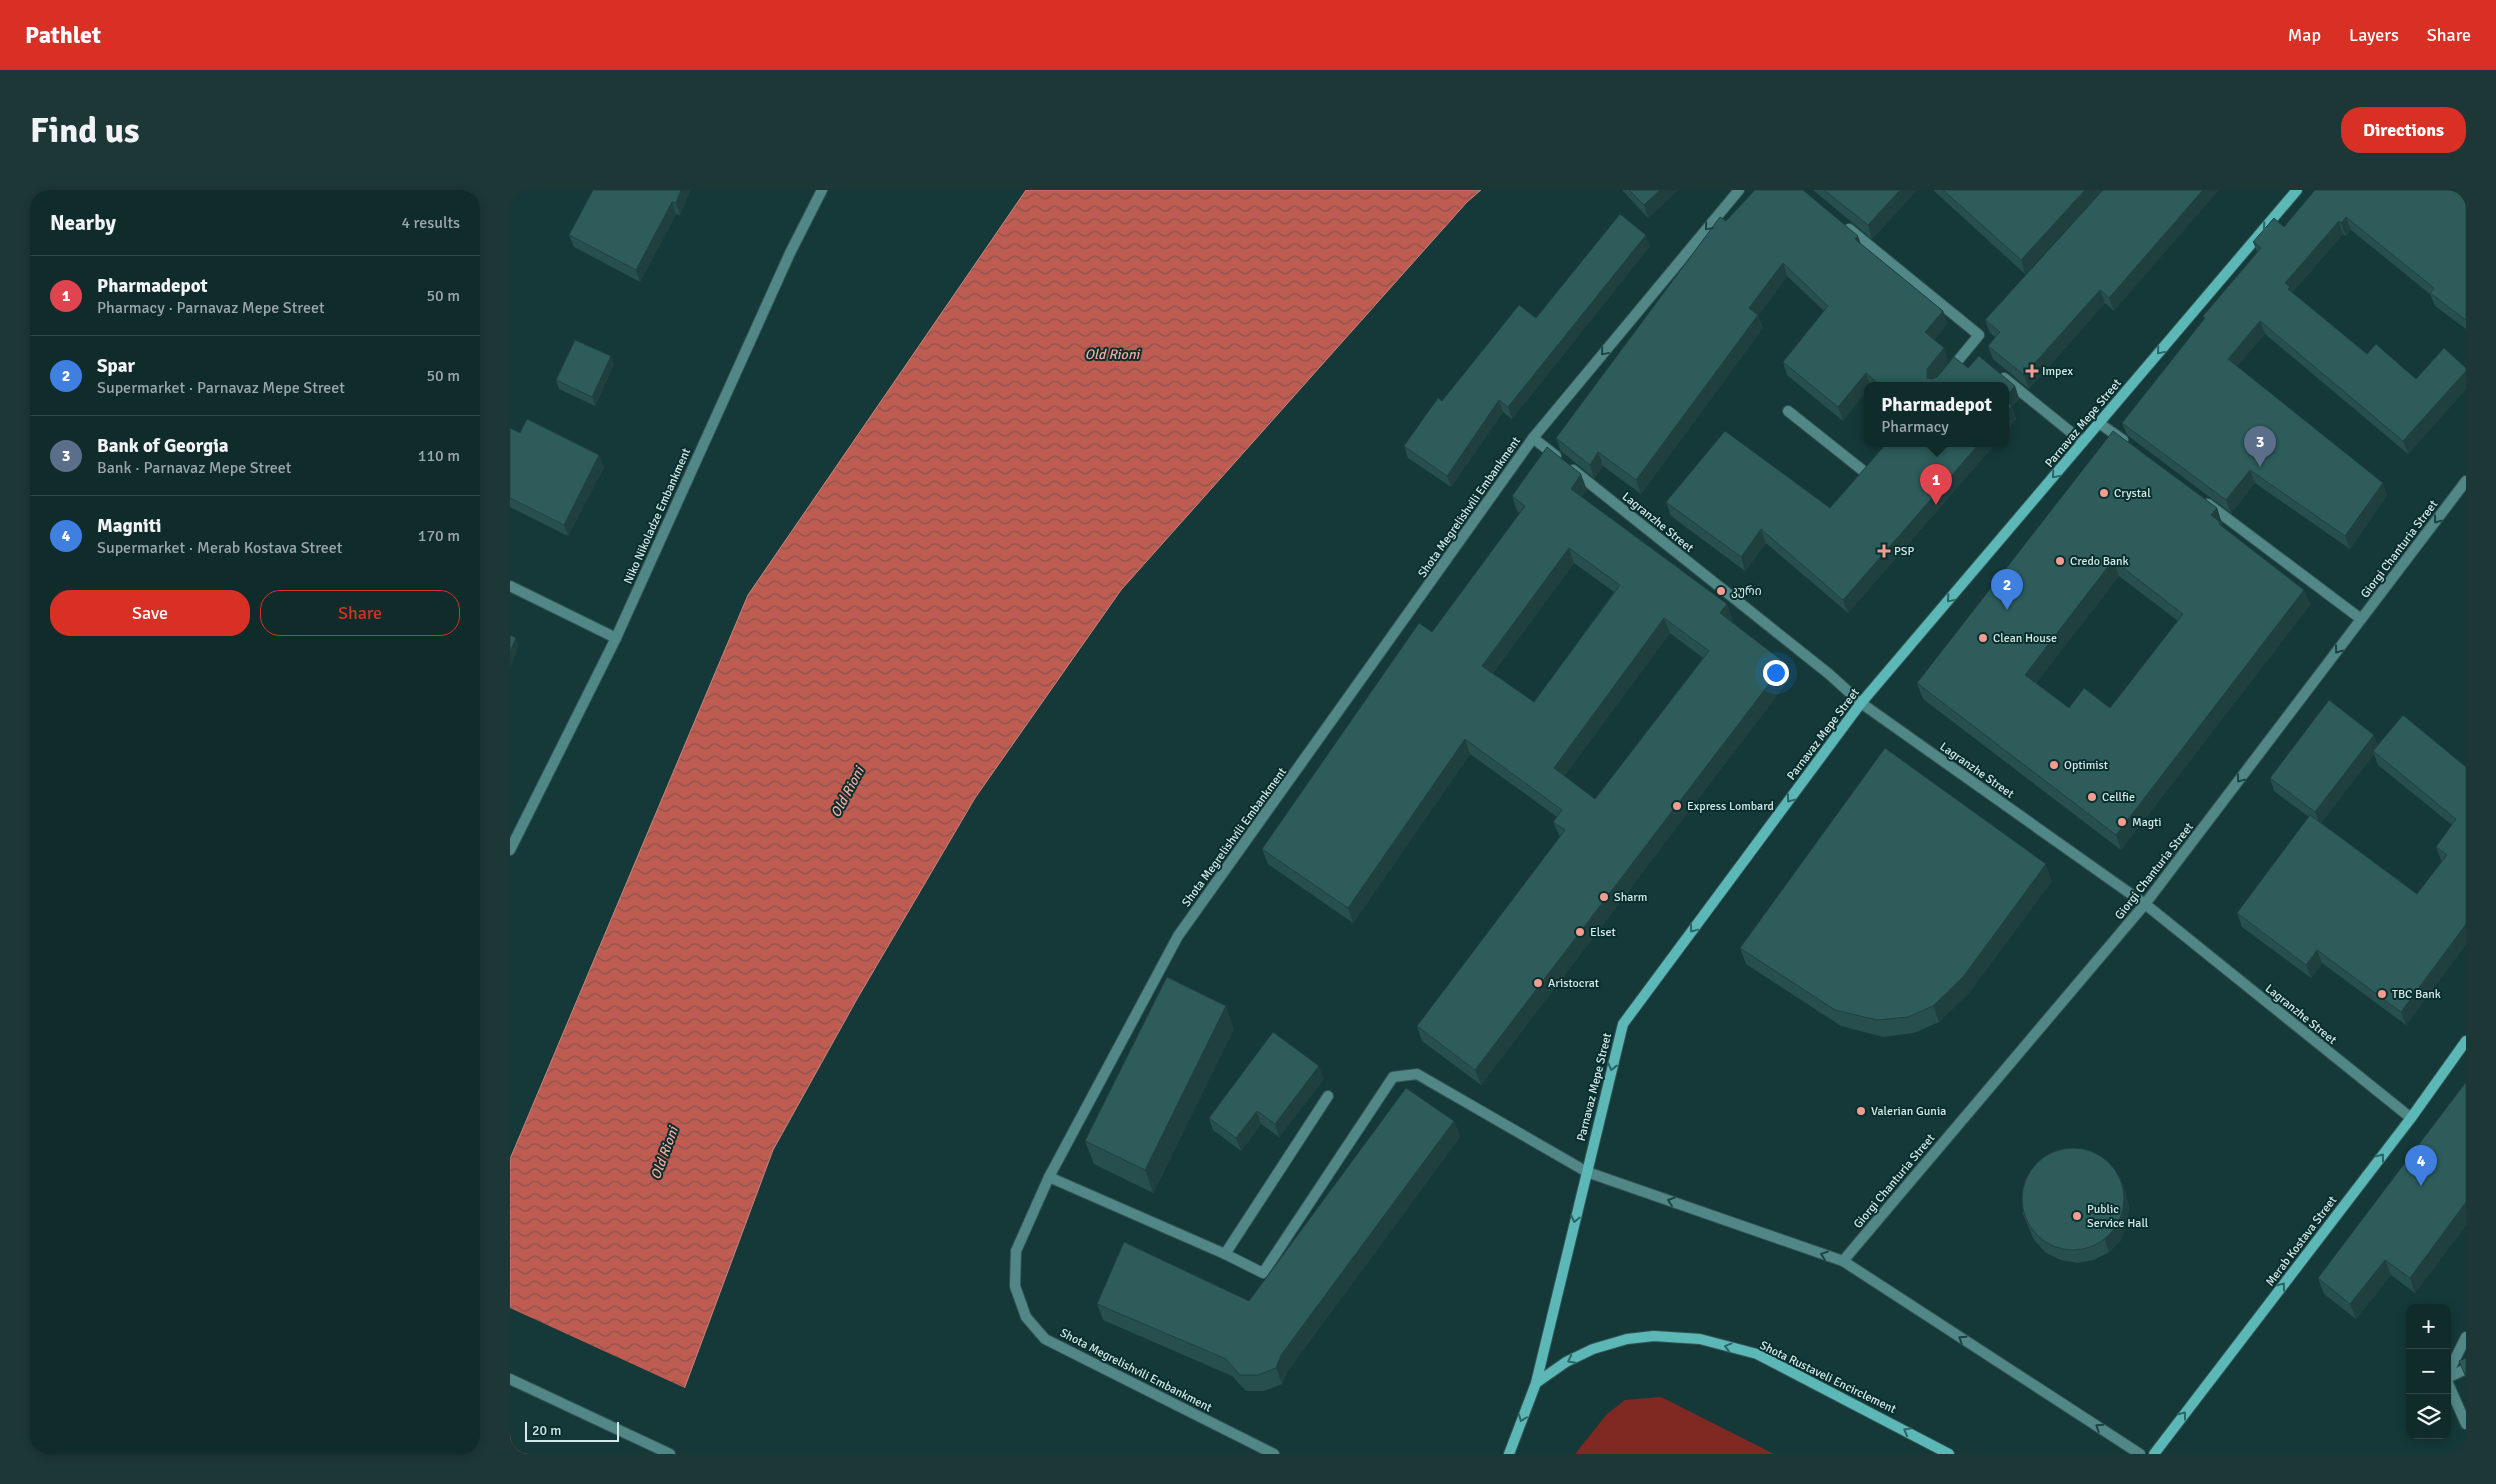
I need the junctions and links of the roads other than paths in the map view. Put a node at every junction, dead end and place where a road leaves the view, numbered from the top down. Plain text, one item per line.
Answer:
1 (822, 190) edge
2 (1739, 190) edge
3 (2297, 190) edge
4 (1840, 222) edge
5 (1999, 373) edge
6 (1941, 382) edge
7 (1788, 412) dead end
8 (2099, 423) junction
9 (1533, 438) junction
10 (2083, 442) junction
11 (2131, 447) edge
12 (1866, 473) edge
13 (2466, 481) edge
14 (2203, 500) edge
15 (510, 586) edge
16 (2361, 619) junction
17 (616, 638) junction
18 (1861, 703) junction
19 (510, 850) edge
20 (2145, 904) junction
21 (2466, 1042) edge
22 (1328, 1096) dead end
23 (2411, 1118) junction
24 (1587, 1172) junction
25 (1049, 1177) junction
26 (1225, 1254) junction
27 (1843, 1261) junction
28 (2466, 1337) edge
29 (2451, 1369) edge
30 (2466, 1369) edge
31 (2451, 1375) edge
32 (510, 1379) edge
33 (1536, 1383) junction
34 (2451, 1391) edge
35 (2466, 1424) edge
36 (670, 1454) edge
37 (1274, 1454) edge
38 (1509, 1454) edge
39 (1949, 1454) edge
40 (2140, 1454) edge
41 (2154, 1454) edge

1 - 17 street, Niko Nikoladze Embankment
2 -> 9 street, Shota Megrelishvili Embankment
3 -> 8 main road, Parnavaz Mepe Street
4 - 6 street
5 - 10 street
7 - 12 street
8 - 10 main road, Parnavaz Mepe Street
8 - 11 street
9 - 18 street, Lagranzhe Street
9 - 25 street, Shota Megrelishvili Embankment
10 -> 18 main road, Parnavaz Mepe Street
13 -> 16 street, Giorgi Chanturia Street
14 - 16 street
15 - 17 street
16 -> 20 street, Giorgi Chanturia Street
17 - 19 street, Niko Nikoladze Embankment
18 - 20 street, Lagranzhe Street
18 -> 24 main road, Parnavaz Mepe Street
20 - 23 street, Lagranzhe Street
20 - 27 street, Giorgi Chanturia Street
21 - 23 main road, Merab Kostava Street
22 - 26 street
41 -> 23 main road, Merab Kostava Street
24 - 26 street
27 -> 24 street
24 -> 33 main road, Parnavaz Mepe Street
25 - 26 street
25 - 37 street, Shota Megrelishvili Embankment
40 -> 27 street
28 - 29 street
30 - 31 street
32 - 36 street
33 -> 38 main road
39 -> 33 main road, Shota Rustaveli Encirclement
34 - 35 street

